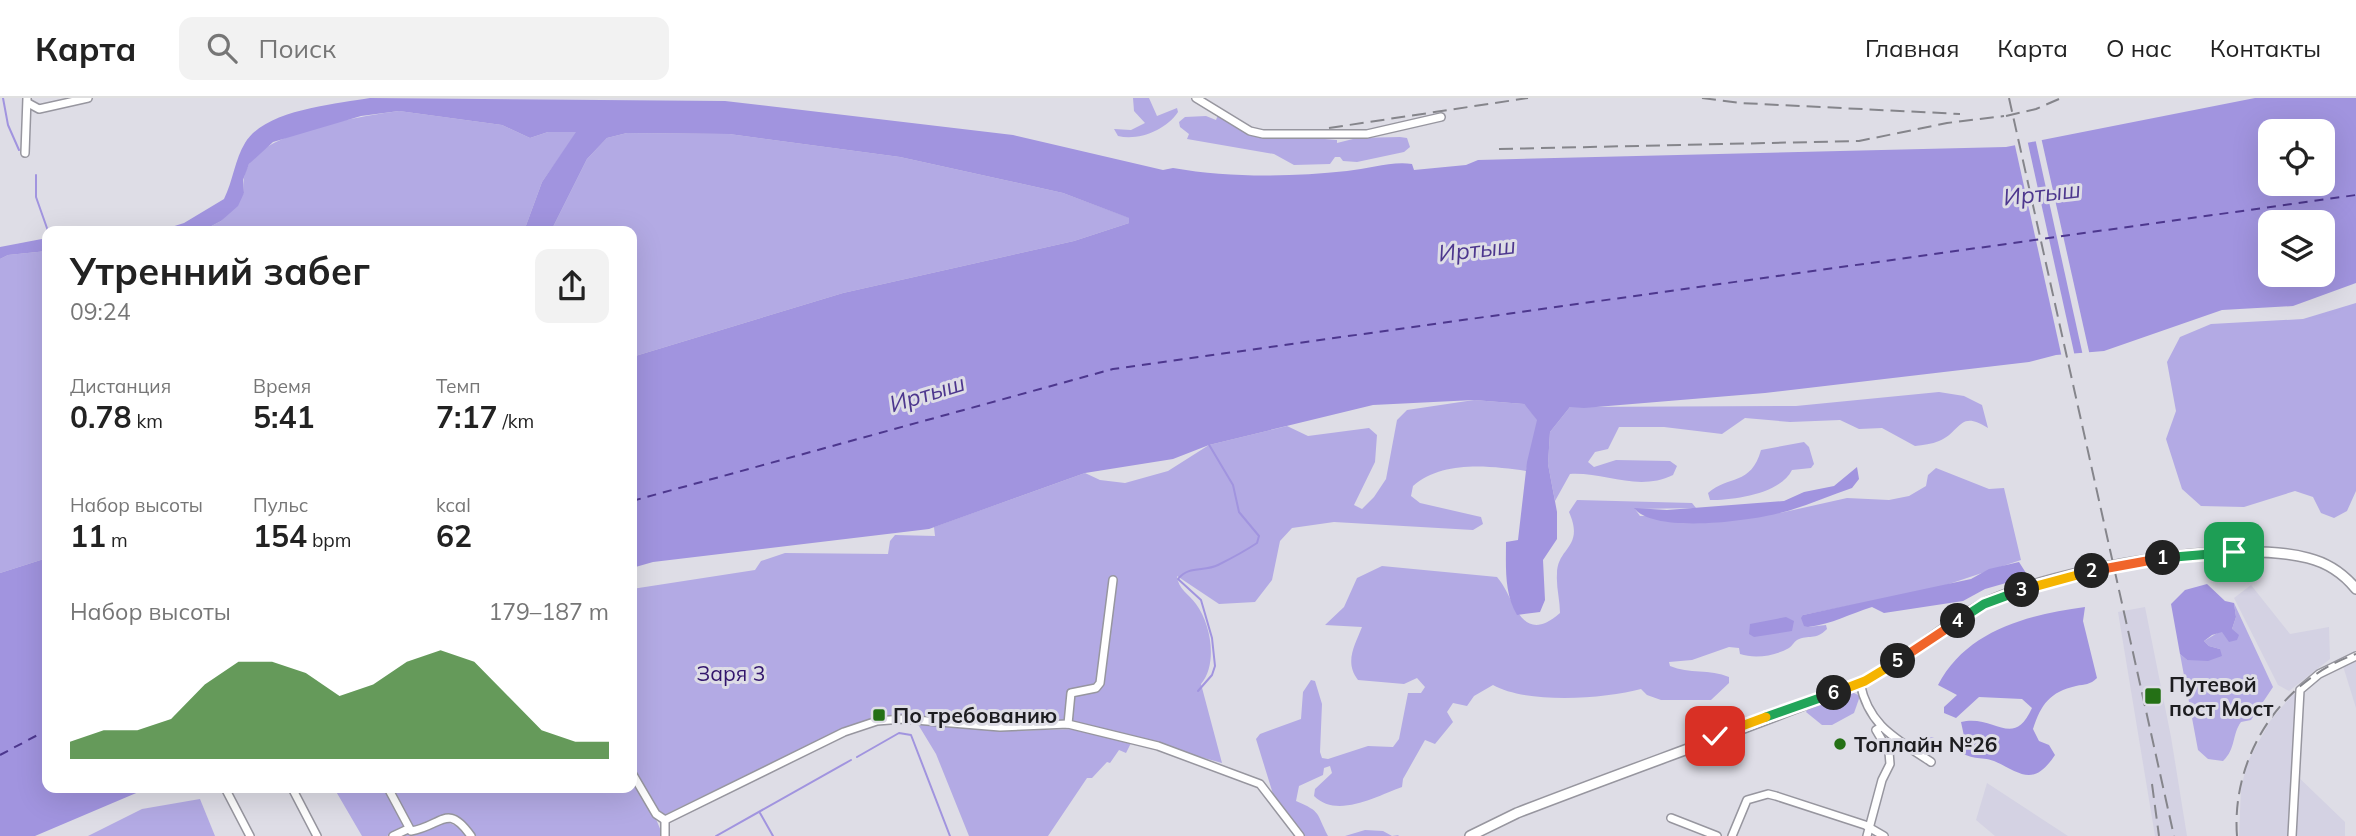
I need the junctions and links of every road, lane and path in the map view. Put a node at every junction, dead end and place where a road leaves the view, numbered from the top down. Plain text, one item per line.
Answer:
1 (88, 98) edge
2 (1196, 98) edge
3 (28, 101) edge
4 (1441, 117) dead end
5 (25, 153) dead end
6 (1113, 580) dead end
7 (2356, 589) edge
8 (2356, 656) edge
9 (1860, 683) junction
10 (1068, 724) junction
11 (1879, 729) junction
12 (1931, 762) dead end
13 (637, 782) edge
14 (228, 793) edge
15 (295, 793) edge
16 (390, 793) edge
17 (1671, 818) dead end
18 (665, 820) junction
19 (408, 829) junction
20 (1868, 833) edge
21 (250, 836) edge
22 (317, 836) edge
23 (393, 836) edge
24 (471, 836) edge
25 (665, 836) edge
26 (1300, 836) edge
27 (1469, 836) edge
28 (1717, 836) edge
29 (1732, 836) edge
30 (1884, 836) edge
31 (2292, 836) edge

1 - 3 street
2 - 4 street
3 - 5 street
6 - 10 street
7 - 9 main road
8 - 31 street
9 - 11 street
9 - 27 main road
10 - 18 street
10 - 26 street
11 - 12 street
11 - 20 street
13 - 18 street
14 - 21 street
15 - 22 street
16 - 19 street
17 - 28 street
18 - 25 street
19 - 23 street
19 - 24 street
20 - 29 street
20 - 30 street

